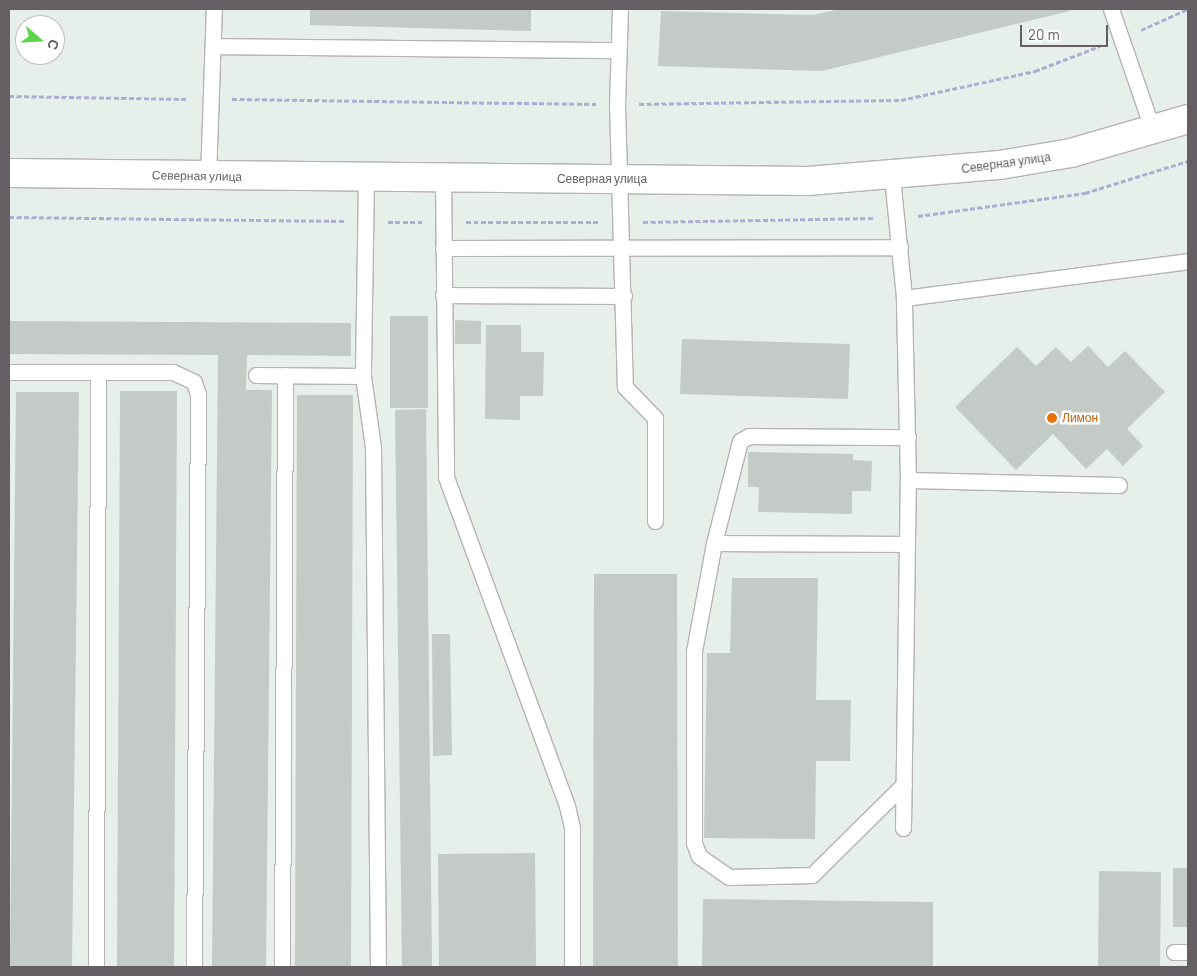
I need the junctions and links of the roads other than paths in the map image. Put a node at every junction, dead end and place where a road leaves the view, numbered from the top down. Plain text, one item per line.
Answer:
1 (214, 9) edge
2 (620, 9) edge
3 (1111, 9) edge
4 (214, 46) junction
5 (618, 50) junction
6 (1188, 119) edge
7 (1153, 131) junction
8 (9, 174) edge
9 (208, 177) junction
10 (892, 177) junction
11 (366, 178) junction
12 (443, 178) junction
13 (620, 180) junction
14 (900, 247) junction
15 (443, 248) junction
16 (623, 248) junction
17 (1188, 261) edge
18 (443, 295) junction
19 (624, 296) junction
20 (904, 298) junction
21 (9, 372) edge
22 (98, 372) junction
23 (256, 374) dead end
24 (285, 375) junction
25 (363, 376) junction
26 (908, 437) junction
27 (908, 480) junction
28 (1119, 485) dead end
29 (655, 521) dead end
30 (714, 543) junction
31 (908, 544) junction
32 (904, 784) junction
33 (903, 828) dead end
34 (96, 967) edge
35 (194, 967) edge
36 (282, 967) edge
37 (378, 967) edge
38 (572, 967) edge

1 - 4 lane
2 - 5 lane
3 - 7 lane
4 - 5 lane
4 - 9 lane
5 - 13 lane
6 - 7 main road, Северная улица
7 - 10 main road, Северная улица
8 - 9 main road, Северная улица
9 - 11 main road, Северная улица
10 - 13 main road, Северная улица
10 - 14 lane
11 - 12 main road, Северная улица
11 - 25 lane
12 - 13 main road, Северная улица
12 - 15 lane
13 - 16 lane
14 - 16 lane
14 - 20 lane
15 - 16 lane
15 - 18 lane
16 - 19 lane
17 - 20 lane
18 - 19 lane
18 - 38 lane
19 - 29 lane
20 - 26 lane
21 - 22 lane
22 - 34 lane
22 - 35 lane
23 - 24 lane
24 - 25 lane
24 - 36 lane
25 - 37 lane
26 - 27 lane
26 - 30 lane
27 - 28 lane
27 - 31 lane
30 - 31 lane
30 - 32 lane
31 - 32 lane
32 - 33 lane

